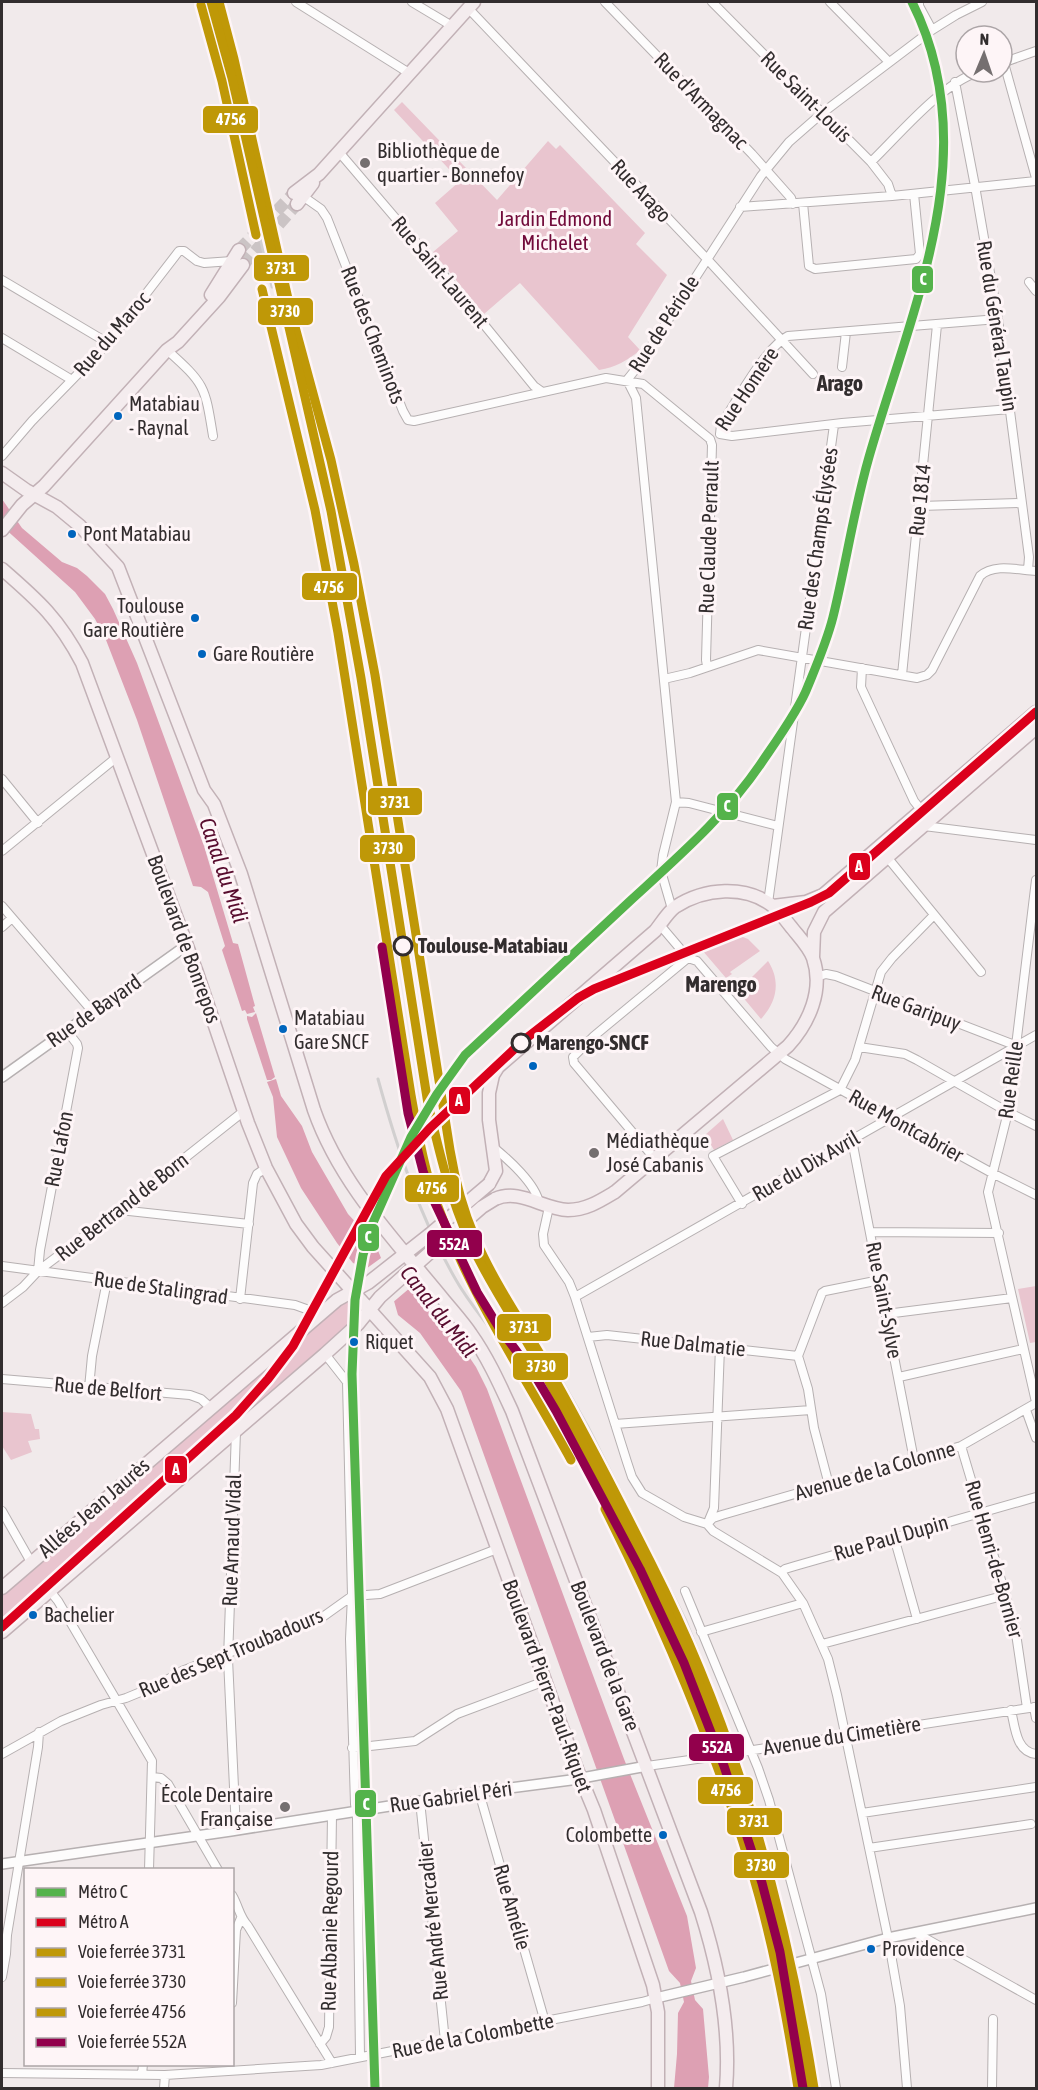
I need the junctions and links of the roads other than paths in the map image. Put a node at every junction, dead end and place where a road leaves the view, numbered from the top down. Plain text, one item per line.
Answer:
1 (296, 2) edge
2 (412, 2) edge
3 (605, 2) edge
4 (712, 2) edge
5 (831, 2) edge
6 (919, 2) edge
7 (982, 2) edge
8 (471, 5) edge
9 (452, 26) junction
10 (932, 30) junction
11 (1036, 51) edge
12 (1014, 59) edge
13 (889, 62) junction
14 (409, 73) junction
15 (954, 83) edge
16 (955, 84) edge
17 (1009, 84) edge
18 (821, 114) junction
19 (339, 152) junction
20 (871, 162) junction
21 (766, 170) junction
22 (319, 174) junction
23 (1036, 179) edge
24 (975, 186) junction
25 (914, 194) junction
26 (892, 196) junction
27 (298, 198) junction
28 (802, 203) junction
29 (793, 204) junction
30 (740, 207) junction
31 (238, 259) joint
32 (707, 259) junction
33 (2, 280) edge
34 (1029, 282) dead end
35 (1036, 291) edge
36 (998, 319) junction
37 (937, 325) junction
38 (846, 332) junction
39 (2, 338) edge
40 (781, 340) junction
41 (108, 343) junction
42 (167, 350) junction
43 (842, 367) dead end
44 (813, 374) dead end
45 (72, 380) junction
46 (627, 380) junction
47 (542, 391) junction
48 (1010, 410) junction
49 (928, 416) junction
50 (834, 425) junction
51 (720, 434) junction
52 (213, 436) dead end
53 (710, 439) junction
54 (2, 456) edge
55 (2, 473) edge
56 (34, 495) junction
57 (1022, 503) junction
58 (920, 506) junction
59 (2, 530) edge
60 (2, 569) edge
61 (1032, 571) edge
62 (801, 657) junction
63 (707, 666) junction
64 (862, 668) junction
65 (902, 675) junction
66 (664, 680) junction
67 (1036, 712) edge
68 (1036, 728) edge
69 (117, 757) junction
70 (2, 779) edge
71 (676, 802) junction
72 (922, 811) junction
73 (38, 823) junction
74 (778, 826) junction
75 (924, 826) junction
76 (1036, 840) edge
77 (2, 851) edge
78 (887, 857) junction
79 (1036, 880) edge
80 (770, 905) junction
81 (2, 906) edge
82 (672, 909) junction
83 (934, 915) junction
84 (12, 918) junction
85 (660, 925) junction
86 (2, 927) edge
87 (187, 945) junction
88 (688, 958) junction
89 (813, 958) junction
90 (981, 972) dead end
91 (816, 976) junction
92 (875, 992) junction
93 (93, 1012) junction
94 (67, 1031) junction
95 (1036, 1035) edge
96 (1017, 1046) junction
97 (859, 1047) junction
98 (778, 1054) junction
99 (2, 1077) edge
100 (954, 1081) junction
101 (840, 1090) junction
102 (244, 1111) junction
103 (1008, 1112) junction
104 (891, 1117) junction
105 (1036, 1126) edge
106 (852, 1140) junction
107 (493, 1146) junction
108 (655, 1159) junction
109 (266, 1168) junction
110 (992, 1173) junction
111 (1036, 1195) edge
112 (741, 1204) junction
113 (544, 1205) junction
114 (123, 1207) junction
115 (249, 1224) junction
116 (871, 1232) junction
117 (999, 1233) junction
118 (406, 1254) junction
119 (415, 1264) junction
120 (2, 1266) edge
121 (38, 1271) junction
122 (880, 1280) junction
123 (107, 1281) junction
124 (353, 1292) junction
125 (575, 1297) junction
126 (1012, 1298) junction
127 (240, 1299) junction
128 (2, 1303) edge
129 (369, 1309) junction
130 (320, 1314) junction
131 (886, 1314) junction
132 (588, 1337) junction
133 (720, 1347) junction
134 (1023, 1349) junction
135 (325, 1354) junction
136 (798, 1356) junction
137 (899, 1377) junction
138 (2, 1380) edge
139 (89, 1388) junction
140 (1036, 1403) edge
141 (211, 1408) junction
142 (811, 1410) junction
143 (1026, 1410) junction
144 (716, 1416) junction
145 (615, 1424) junction
146 (236, 1431) junction
147 (1036, 1438) edge
148 (961, 1446) junction
149 (914, 1460) junction
150 (829, 1485) junction
151 (1036, 1497) edge
152 (2, 1511) edge
153 (981, 1513) junction
154 (707, 1524) junction
155 (894, 1538) junction
156 (497, 1549) junction
157 (31, 1562) junction
158 (782, 1573) junction
159 (2, 1588) edge
160 (50, 1591) junction
161 (685, 1591) dead end
162 (1005, 1595) junction
163 (352, 1596) junction
164 (803, 1603) junction
165 (917, 1618) junction
166 (2, 1632) edge
167 (701, 1632) junction
168 (822, 1644) junction
169 (229, 1653) junction
170 (545, 1681) junction
171 (117, 1700) junction
172 (1032, 1707) edge
173 (1011, 1710) junction
174 (1036, 1718) edge
175 (39, 1732) junction
176 (845, 1735) junction
177 (352, 1748) junction
178 (747, 1751) junction
179 (2, 1754) edge
180 (1036, 1754) edge
181 (642, 1767) junction
182 (585, 1777) junction
183 (152, 1778) junction
184 (1036, 1787) edge
185 (479, 1792) junction
186 (420, 1801) junction
187 (356, 1811) junction
188 (862, 1813) junction
189 (332, 1815) junction
190 (1031, 1824) dead end
191 (236, 1830) junction
192 (198, 1835) junction
193 (150, 1842) junction
194 (869, 1848) junction
195 (20, 1861) junction
196 (2, 1864) edge
197 (149, 1868) edge
198 (217, 1868) edge
199 (234, 1899) edge
200 (1036, 1908) edge
201 (241, 1918) junction
202 (916, 1933) junction
203 (888, 1938) junction
204 (809, 1960) junction
205 (234, 1966) edge
206 (2, 1977) edge
207 (715, 1984) junction
208 (656, 1998) junction
209 (1036, 2000) edge
210 (993, 2019) dead end
211 (545, 2022) junction
212 (445, 2041) junction
213 (320, 2044) junction
214 (360, 2057) junction
215 (332, 2063) junction
216 (143, 2066) edge
217 (230, 2068) edge
218 (2, 2073) edge
219 (142, 2074) junction
220 (165, 2075) junction
221 (164, 2088) edge
222 (658, 2088) edge
223 (726, 2088) edge
224 (836, 2088) edge
225 (907, 2088) edge
226 (992, 2088) edge

1 - 14 street
2 - 9 street
3 - 21 street, Rue d'Armagnac
4 - 18 street, Rue Saint-Louis
5 - 13 street
6 - 10 street
7 - 10 street, Rue de Périole
8 - 9 main road
8 - 32 street, Rue Arago
9 - 14 main road
10 - 13 street, Rue de Périole
11 - 12 street
13 - 18 street, Rue de Périole
14 - 19 main road
15 - 20 street
16 - 24 street, Rue du Général Taupin
17 - 23 street
18 - 20 street, Rue Saint-Louis
18 - 21 street, Rue de Périole
19 - 22 main road
19 - 47 street, Rue Saint-Laurent
20 - 26 street, Rue Saint-Louis
21 - 29 street, Rue d'Armagnac
21 - 30 street, Rue de Périole
22 - 27 main road
22 - 27 main road
23 - 24 street
24 - 25 street
24 - 36 street, Rue du Général Taupin
25 - 26 street
25 - 28 street
26 - 28 street
27 - 47 street, Rue des Cheminots
28 - 29 street
29 - 30 street
30 - 32 street, Rue de Périole
31 - 41 street, Rue du Maroc
31 - 42 main road
32 - 40 street, Rue Arago
32 - 46 street, Rue de Périole
33 - 41 street
34 - 35 street
36 - 37 street, Rue Homère
36 - 48 street, Rue du Général Taupin
37 - 38 street, Rue Homère
37 - 49 street, Rue 1814
38 - 40 street, Rue Homère
38 - 43 street
39 - 45 street
40 - 44 street, Rue Arago
40 - 51 street, Rue Homère
41 - 45 street, Rue du Maroc
42 - 52 street
42 - 56 main road
45 - 54 street, Rue du Maroc
46 - 47 street, Rue des Cheminots
46 - 53 street, Rue Claude Perrault
46 - 66 street, Rue de Périole
48 - 49 street
48 - 57 street, Rue du Général Taupin
49 - 50 street
49 - 58 street, Rue 1814
50 - 51 street
50 - 62 street, Rue des Champs Élysées
51 - 53 street, Rue Homère
53 - 63 street, Rue Claude Perrault
55 - 56 main road, Boulevard de la Gare
56 - 59 main road
56 - 118 main road, Boulevard de la Gare
57 - 58 street
57 - 61 street, Rue du Général Taupin
58 - 65 street, Rue 1814
60 - 69 main road, Boulevard de Bonrepos
61 - 65 street
62 - 63 street
62 - 64 street
62 - 74 street, Rue des Champs Élysées
63 - 66 street
64 - 65 street
64 - 72 street
66 - 71 street, Rue de Périole
67 - 72 main road
68 - 75 main road
69 - 73 street
69 - 87 main road, Boulevard de Bonrepos
70 - 73 street
71 - 74 street
71 - 82 street, Rue de Périole
72 - 80 main road
73 - 77 street
74 - 80 street, Rue des Champs Élysées
75 - 76 street
75 - 78 main road
78 - 83 street
78 - 89 main road
79 - 96 street, Rue Reille
80 - 82 main road
80 - 89 main road
81 - 84 street
82 - 85 main road
83 - 90 street
83 - 92 street
84 - 86 street
84 - 93 street
85 - 88 street, Rue Montcabrier
85 - 107 main road
87 - 93 street, Rue de Bayard
87 - 102 main road, Boulevard de Bonrepos
88 - 98 street, Rue Montcabrier
88 - 108 street
89 - 91 main road
91 - 92 street, Rue Garipuy
91 - 98 main road
92 - 96 street, Rue Garipuy
92 - 97 street
93 - 94 street, Rue de Bayard
94 - 99 street, Rue de Bayard
94 - 121 street, Rue Lafon
95 - 96 street, Rue du Dix Avril
96 - 100 street, Rue du Dix Avril
96 - 103 street, Rue Reille
97 - 100 street
97 - 101 street
98 - 101 street, Rue Montcabrier
98 - 108 main road
100 - 103 street
100 - 104 street, Rue du Dix Avril
101 - 104 street, Rue Montcabrier
101 - 112 street
102 - 109 main road, Boulevard de Bonrepos
102 - 114 street, Rue Bertrand de Born
103 - 105 street
103 - 110 street, Rue Reille
104 - 106 street, Rue du Dix Avril
104 - 110 street, Rue Montcabrier
106 - 112 street, Rue du Dix Avril
106 - 116 street, Rue Saint-Sylve
107 - 113 street
107 - 118 main road, Allées Jean Jaurès, bridge
108 - 113 main road
109 - 115 street
109 - 124 main road, Boulevard de Bonrepos
110 - 111 street, Rue Montcabrier
110 - 117 street, Rue Reille
112 - 125 street, Rue du Dix Avril
113 - 119 main road, Allées Jean Jaurès, bridge
113 - 125 street
114 - 115 street
114 - 121 street, Rue Bertrand de Born
115 - 127 street
116 - 117 street
116 - 122 street, Rue Saint-Sylve
117 - 126 street, Rue Reille
118 - 119 main road, Boulevard de la Gare
118 - 124 main road, Allées Jean Jaurès
119 - 129 main road, Allées Jean Jaurès
119 - 181 main road, Boulevard de la Gare
120 - 121 street, Rue de Stalingrad
121 - 123 street, Rue de Stalingrad
121 - 128 street, Rue Bertrand de Born
122 - 131 street, Rue Saint-Sylve
122 - 136 street
123 - 127 street, Rue de Stalingrad
123 - 139 street
124 - 129 main road, Boulevard de Bonrepos
124 - 130 main road, Allées Jean Jaurès
125 - 132 street
126 - 131 street
126 - 134 street, Rue Reille
127 - 130 street, Rue de Stalingrad
129 - 135 main road, Allées Jean Jaurès
129 - 156 main road, Boulevard Pierre-Paul-Riquet
130 - 141 main road, Allées Jean Jaurès
131 - 137 street, Rue Saint-Sylve
132 - 133 street, Rue Dalmatie
132 - 145 street
133 - 136 street, Rue Dalmatie
133 - 144 street
134 - 137 street
134 - 140 street, Rue Reille
135 - 146 main road, Allées Jean Jaurès
135 - 163 street
136 - 142 street
137 - 149 street, Rue Saint-Sylve
138 - 139 street, Rue de Belfort
139 - 141 street, Rue de Belfort
140 - 143 street, Avenue de la Colonne
141 - 157 main road, Allées Jean Jaurès
142 - 144 street
142 - 150 street
143 - 147 street
143 - 148 street, Avenue de la Colonne
144 - 145 street
144 - 154 street
145 - 154 street
146 - 160 main road, Allées Jean Jaurès
146 - 169 street, Rue Arnaud Vidal
148 - 149 street, Avenue de la Colonne
148 - 153 street, Rue Henri-de-Bornier
149 - 150 street, Avenue de la Colonne
150 - 154 street, Avenue de la Colonne
151 - 153 street, Rue Paul Dupin
152 - 157 street
153 - 155 street, Rue Paul Dupin
153 - 162 street, Rue Henri-de-Bornier
154 - 158 street
155 - 158 street, Rue Paul Dupin
155 - 165 street
156 - 163 street
156 - 170 main road, Boulevard Pierre-Paul-Riquet
157 - 159 main road, Allées Jean Jaurès
158 - 164 street
160 - 166 main road, Allées Jean Jaurès
160 - 171 street
161 - 167 street
162 - 165 street
162 - 172 street, Rue Henri-de-Bornier
163 - 169 street, Rue des Sept Troubadours
163 - 177 street
164 - 167 street
164 - 168 street
165 - 168 street
167 - 178 street
168 - 176 street
169 - 171 street, Rue des Sept Troubadours
169 - 191 street, Rue Arnaud Vidal
170 - 177 street
170 - 182 main road, Boulevard Pierre-Paul-Riquet
171 - 175 street, Rue des Sept Troubadours
171 - 183 street
172 - 173 street, Avenue du Cimetière
172 - 174 street, Rue Henri-de-Bornier
173 - 176 street, Avenue du Cimetière
173 - 180 street
175 - 179 street, Rue des Sept Troubadours
175 - 195 street
176 - 178 street, Avenue du Cimetière
176 - 188 street
177 - 187 street
178 - 181 street, Avenue du Cimetière, bridge
178 - 204 street
181 - 182 street, Rue Gabriel Péri
181 - 207 main road, Boulevard de la Gare
182 - 185 street, Rue Gabriel Péri
182 - 208 main road, Boulevard Pierre-Paul-Riquet
183 - 192 street
183 - 193 street
184 - 188 street
185 - 186 street, Rue Gabriel Péri
185 - 211 street, Rue Amélie
186 - 187 street, Rue Gabriel Péri
186 - 212 street, Rue André Mercadier
187 - 189 street, Rue Gabriel Péri
187 - 214 street
188 - 194 street
189 - 191 street, Rue Gabriel Péri
189 - 213 street, Rue Albanie Regourd
190 - 194 street
191 - 192 street, Rue Gabriel Péri
192 - 193 street, Rue Gabriel Péri
192 - 198 street
193 - 195 street, Rue Gabriel Péri
193 - 197 street
194 - 203 street
195 - 196 street, Rue Gabriel Péri
195 - 206 street
199 - 201 street
200 - 202 street
201 - 205 street
201 - 213 street
202 - 203 street
202 - 209 street
203 - 204 street
203 - 225 street
204 - 207 street
204 - 224 street
207 - 208 street
207 - 223 main road, Boulevard de la Gare
208 - 211 street, Rue de la Colombette
208 - 222 main road, Boulevard Pierre-Paul-Riquet
210 - 226 street
211 - 212 street, Rue de la Colombette
212 - 214 street, Rue de la Colombette
213 - 215 street
214 - 215 street, Rue de la Colombette
215 - 217 street, Rue de la Colombette
216 - 219 street
217 - 220 street, Rue de la Colombette
218 - 219 street, Rue de la Colombette
219 - 220 street, Rue de la Colombette
220 - 221 street

